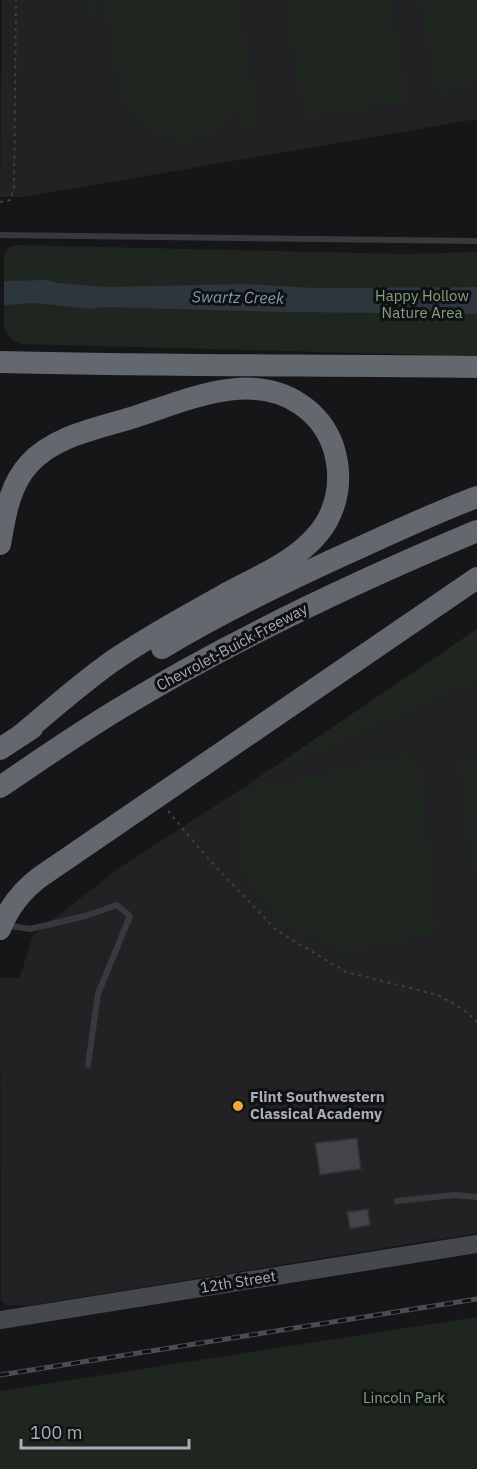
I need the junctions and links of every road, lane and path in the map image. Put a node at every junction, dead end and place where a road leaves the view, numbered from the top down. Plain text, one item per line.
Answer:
1 (16, 0) edge
2 (0, 202) edge
3 (0, 235) edge
4 (477, 241) edge
5 (0, 362) edge
6 (477, 367) edge
7 (477, 497) edge
8 (477, 531) edge
9 (0, 544) edge
10 (477, 578) edge
11 (12, 741) edge
12 (8, 782) edge
13 (167, 808) dead end
14 (1, 927) edge
15 (477, 1022) edge
16 (88, 1065) dead end
17 (477, 1197) edge
18 (397, 1201) dead end
19 (477, 1244) edge
20 (0, 1320) edge

1 - 2 path
3 - 4 lane
5 - 6 highway
7 - 11 highway, Chevrolet-Buick Freeway
8 - 12 highway, Chevrolet-Buick Freeway
9 - 11 highway
10 - 14 highway
13 - 15 path
14 - 16 lane
17 - 18 lane
19 - 20 street, 12th Street

